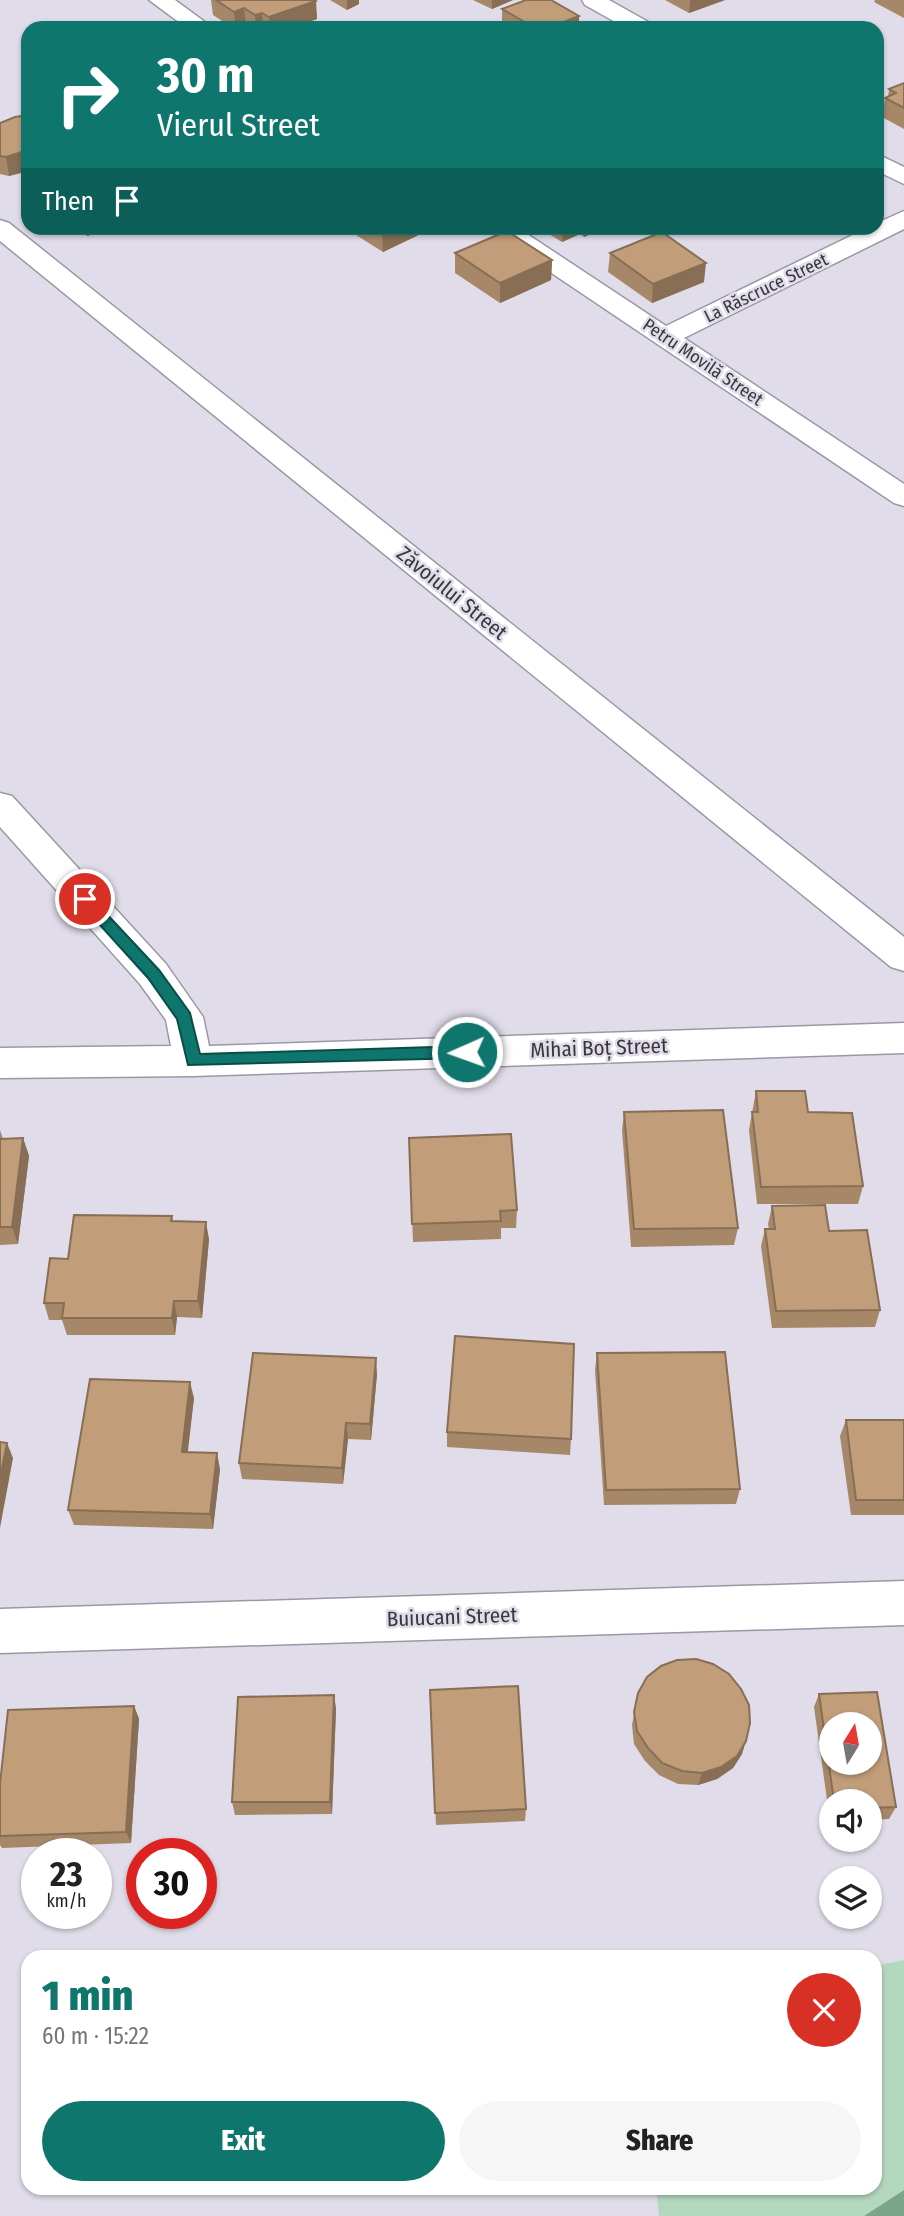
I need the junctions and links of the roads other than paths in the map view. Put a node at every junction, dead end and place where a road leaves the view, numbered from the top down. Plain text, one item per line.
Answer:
1 (160, 0) edge
2 (593, 0) edge
3 (192, 21) edge
4 (630, 21) edge
5 (884, 166) edge
6 (904, 177) edge
7 (904, 219) edge
8 (0, 228) edge
9 (884, 229) edge
10 (512, 235) edge
11 (872, 235) edge
12 (665, 337) junction
13 (904, 496) edge
14 (0, 805) edge
15 (904, 957) edge
16 (904, 1038) edge
17 (193, 1061) junction
18 (0, 1063) edge
19 (904, 1603) edge
20 (0, 1631) edge

1 - 3 street
2 - 4 street
5 - 6 street
7 - 9 street, La Răscruce Street
8 - 15 street, Zăvoiului Street
10 - 12 street, Petru Movilă Street
11 - 12 street, La Răscruce Street
12 - 13 street, Petru Movilă Street
14 - 17 street
16 - 17 street, Mihai Boț Street
17 - 18 street, Mihai Boț Street
19 - 20 street, Buiucani Street

